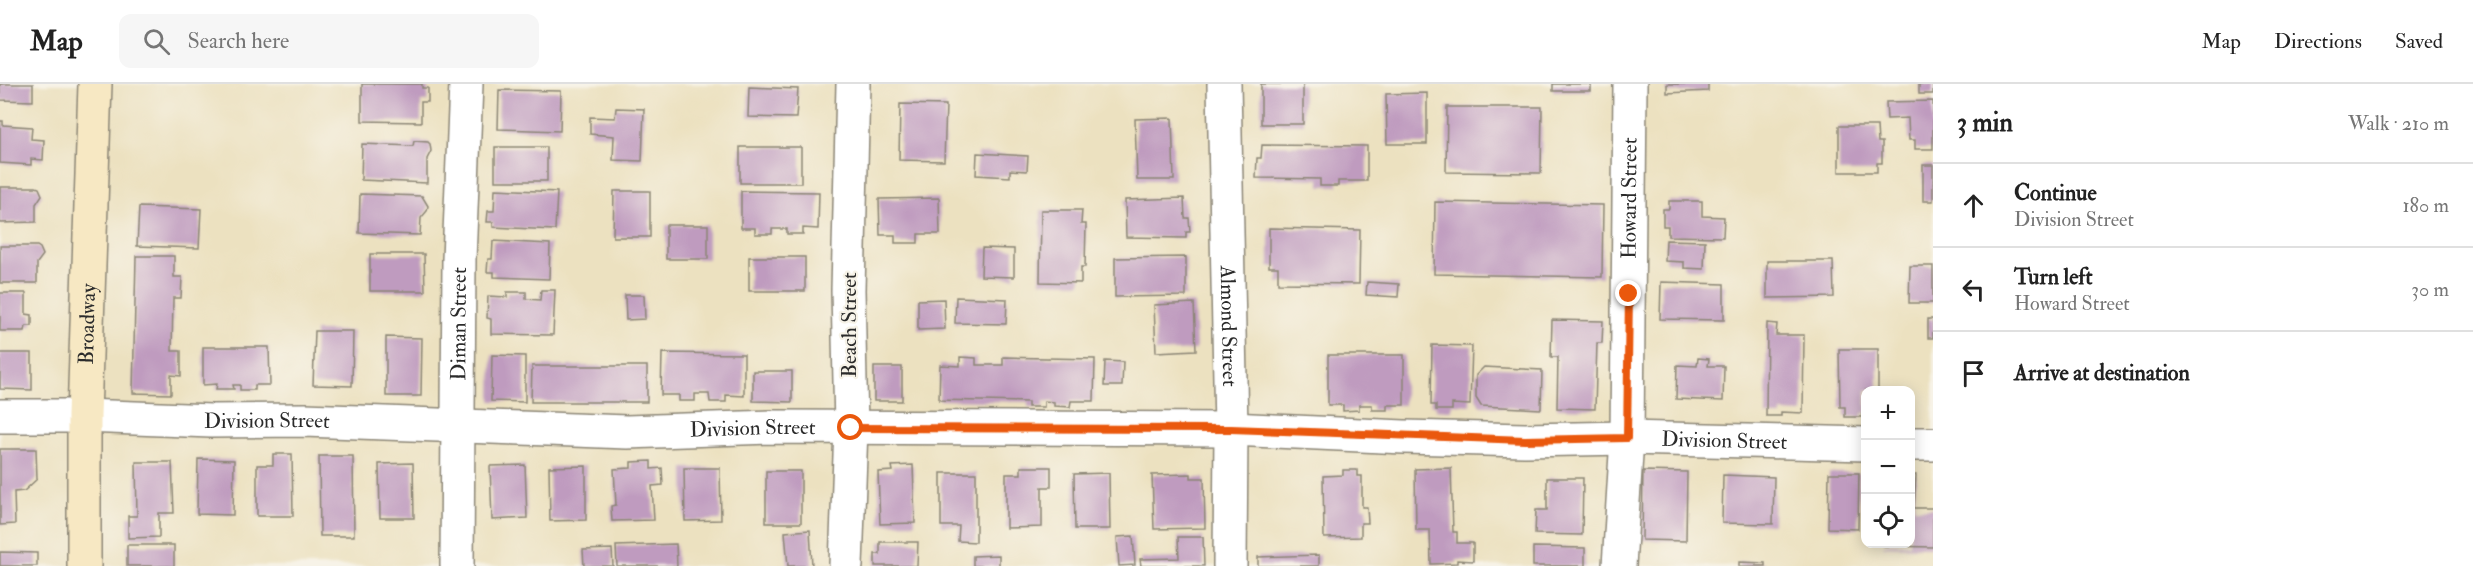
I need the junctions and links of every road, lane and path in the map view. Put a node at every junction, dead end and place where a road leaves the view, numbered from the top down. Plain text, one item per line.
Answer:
1 (95, 84) edge
2 (466, 84) edge
3 (853, 84) edge
4 (1224, 84) edge
5 (1630, 84) edge
6 (0, 416) edge
7 (84, 416) junction
8 (459, 426) junction
9 (851, 428) junction
10 (1231, 429) junction
11 (1627, 438) junction
12 (1861, 444) edge
13 (1915, 444) edge
14 (1933, 444) edge
15 (84, 566) edge
16 (457, 566) edge
17 (846, 566) edge
18 (1230, 566) edge
19 (1619, 566) edge

1 - 7 main road, Broadway
2 - 8 street, Diman Street
3 - 9 street, Beach Street
4 - 10 street, Almond Street
5 - 11 street, Howard Street
6 - 7 street, Division Street
7 - 8 street, Division Street
7 - 15 main road, Broadway
8 - 9 street, Division Street
8 - 16 street, Diman Street
9 - 10 street, Division Street
9 - 17 street, Beach Street
10 - 11 street, Division Street
10 - 18 street, Almond Street
11 - 12 street, Division Street
11 - 19 street, Howard Street
13 - 14 street

